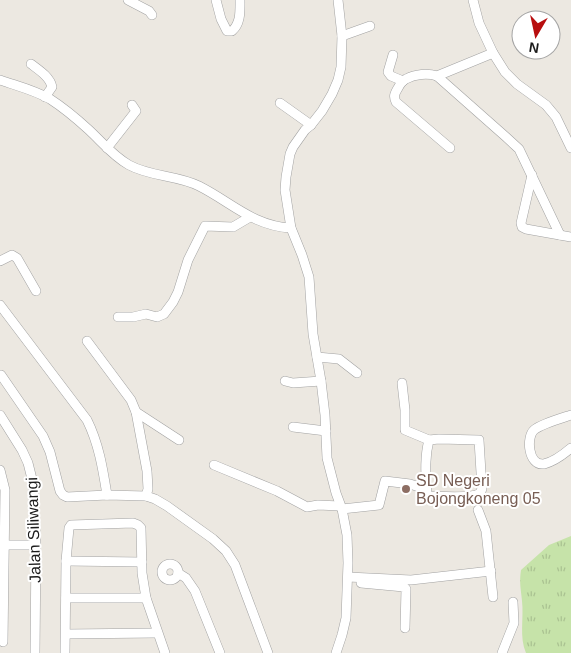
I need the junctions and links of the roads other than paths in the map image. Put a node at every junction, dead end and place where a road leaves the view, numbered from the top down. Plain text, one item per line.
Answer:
1 (128, 0) edge
2 (216, 0) edge
3 (240, 0) edge
4 (338, 0) edge
5 (473, 0) edge
6 (152, 15) dead end
7 (370, 26) dead end
8 (342, 36) junction
9 (493, 53) junction
10 (393, 55) dead end
11 (31, 64) dead end
12 (437, 76) junction
13 (0, 80) edge
14 (403, 81) junction
15 (45, 97) junction
16 (280, 103) dead end
17 (132, 105) dead end
18 (311, 125) junction
19 (107, 148) junction
20 (450, 148) dead end
21 (571, 148) edge
22 (532, 175) junction
23 (250, 217) junction
24 (291, 228) junction
25 (560, 235) junction
26 (571, 237) edge
27 (0, 261) edge
28 (36, 291) dead end
29 (0, 305) edge
30 (118, 317) dead end
31 (87, 341) dead end
32 (317, 357) junction
33 (357, 373) dead end
34 (1, 375) dead end
35 (284, 380) dead end
36 (321, 381) junction
37 (402, 383) dead end
38 (136, 412) junction
39 (0, 415) edge
40 (571, 415) edge
41 (293, 427) dead end
42 (326, 431) junction
43 (179, 440) dead end
44 (429, 440) junction
45 (571, 448) edge
46 (214, 466) dead end
47 (0, 470) edge
48 (2, 490) edge
49 (107, 495) junction
50 (146, 496) junction
51 (427, 496) junction
52 (341, 507) junction
53 (478, 510) dead end
54 (2, 528) edge
55 (36, 544) junction
56 (4, 545) junction
57 (66, 560) junction
58 (142, 562) junction
59 (2, 564) edge
60 (491, 572) junction
61 (178, 573) dead end
62 (348, 580) junction
63 (493, 596) dead end
64 (66, 598) junction
65 (146, 598) junction
66 (2, 602) edge
67 (513, 602) dead end
68 (405, 628) dead end
69 (158, 633) junction
70 (66, 634) junction
71 (2, 638) edge
72 (35, 653) edge
73 (66, 653) edge
74 (165, 653) edge
75 (220, 653) edge
76 (268, 653) edge
77 (336, 653) edge
78 (502, 653) edge

1 - 6 street
2 - 3 street
4 - 8 street
5 - 9 street
7 - 8 street
8 - 18 street
9 - 12 street
9 - 21 street
10 - 14 street
11 - 15 street
12 - 14 street
12 - 22 street
13 - 15 street
14 - 20 street
15 - 19 street
16 - 18 street
17 - 19 street
18 - 24 street
19 - 23 street
22 - 25 street
22 - 25 street
23 - 24 street
23 - 30 street
24 - 32 street
25 - 26 street
27 - 28 street
29 - 49 street
31 - 38 street
32 - 33 street
32 - 36 street
34 - 49 street
35 - 36 street
36 - 42 street
37 - 44 street
38 - 43 street
38 - 50 street
39 - 55 street, Jalan Siliwangi
40 - 45 street
41 - 42 street
42 - 52 street
44 - 51 street
44 - 51 street
46 - 52 street
47 - 48 street
48 - 54 street
49 - 50 street
50 - 76 street
51 - 52 street
52 - 62 street
53 - 60 street
54 - 56 street
55 - 56 street
55 - 72 street, Jalan Siliwangi
56 - 59 street
57 - 58 street
57 - 58 street
57 - 64 street
58 - 65 street
59 - 66 street
60 - 62 street
60 - 63 street
61 - 75 street
62 - 68 street
62 - 77 street
64 - 65 street
64 - 70 street
65 - 69 street
66 - 71 street
67 - 78 street
69 - 70 street
69 - 74 street
70 - 73 street

